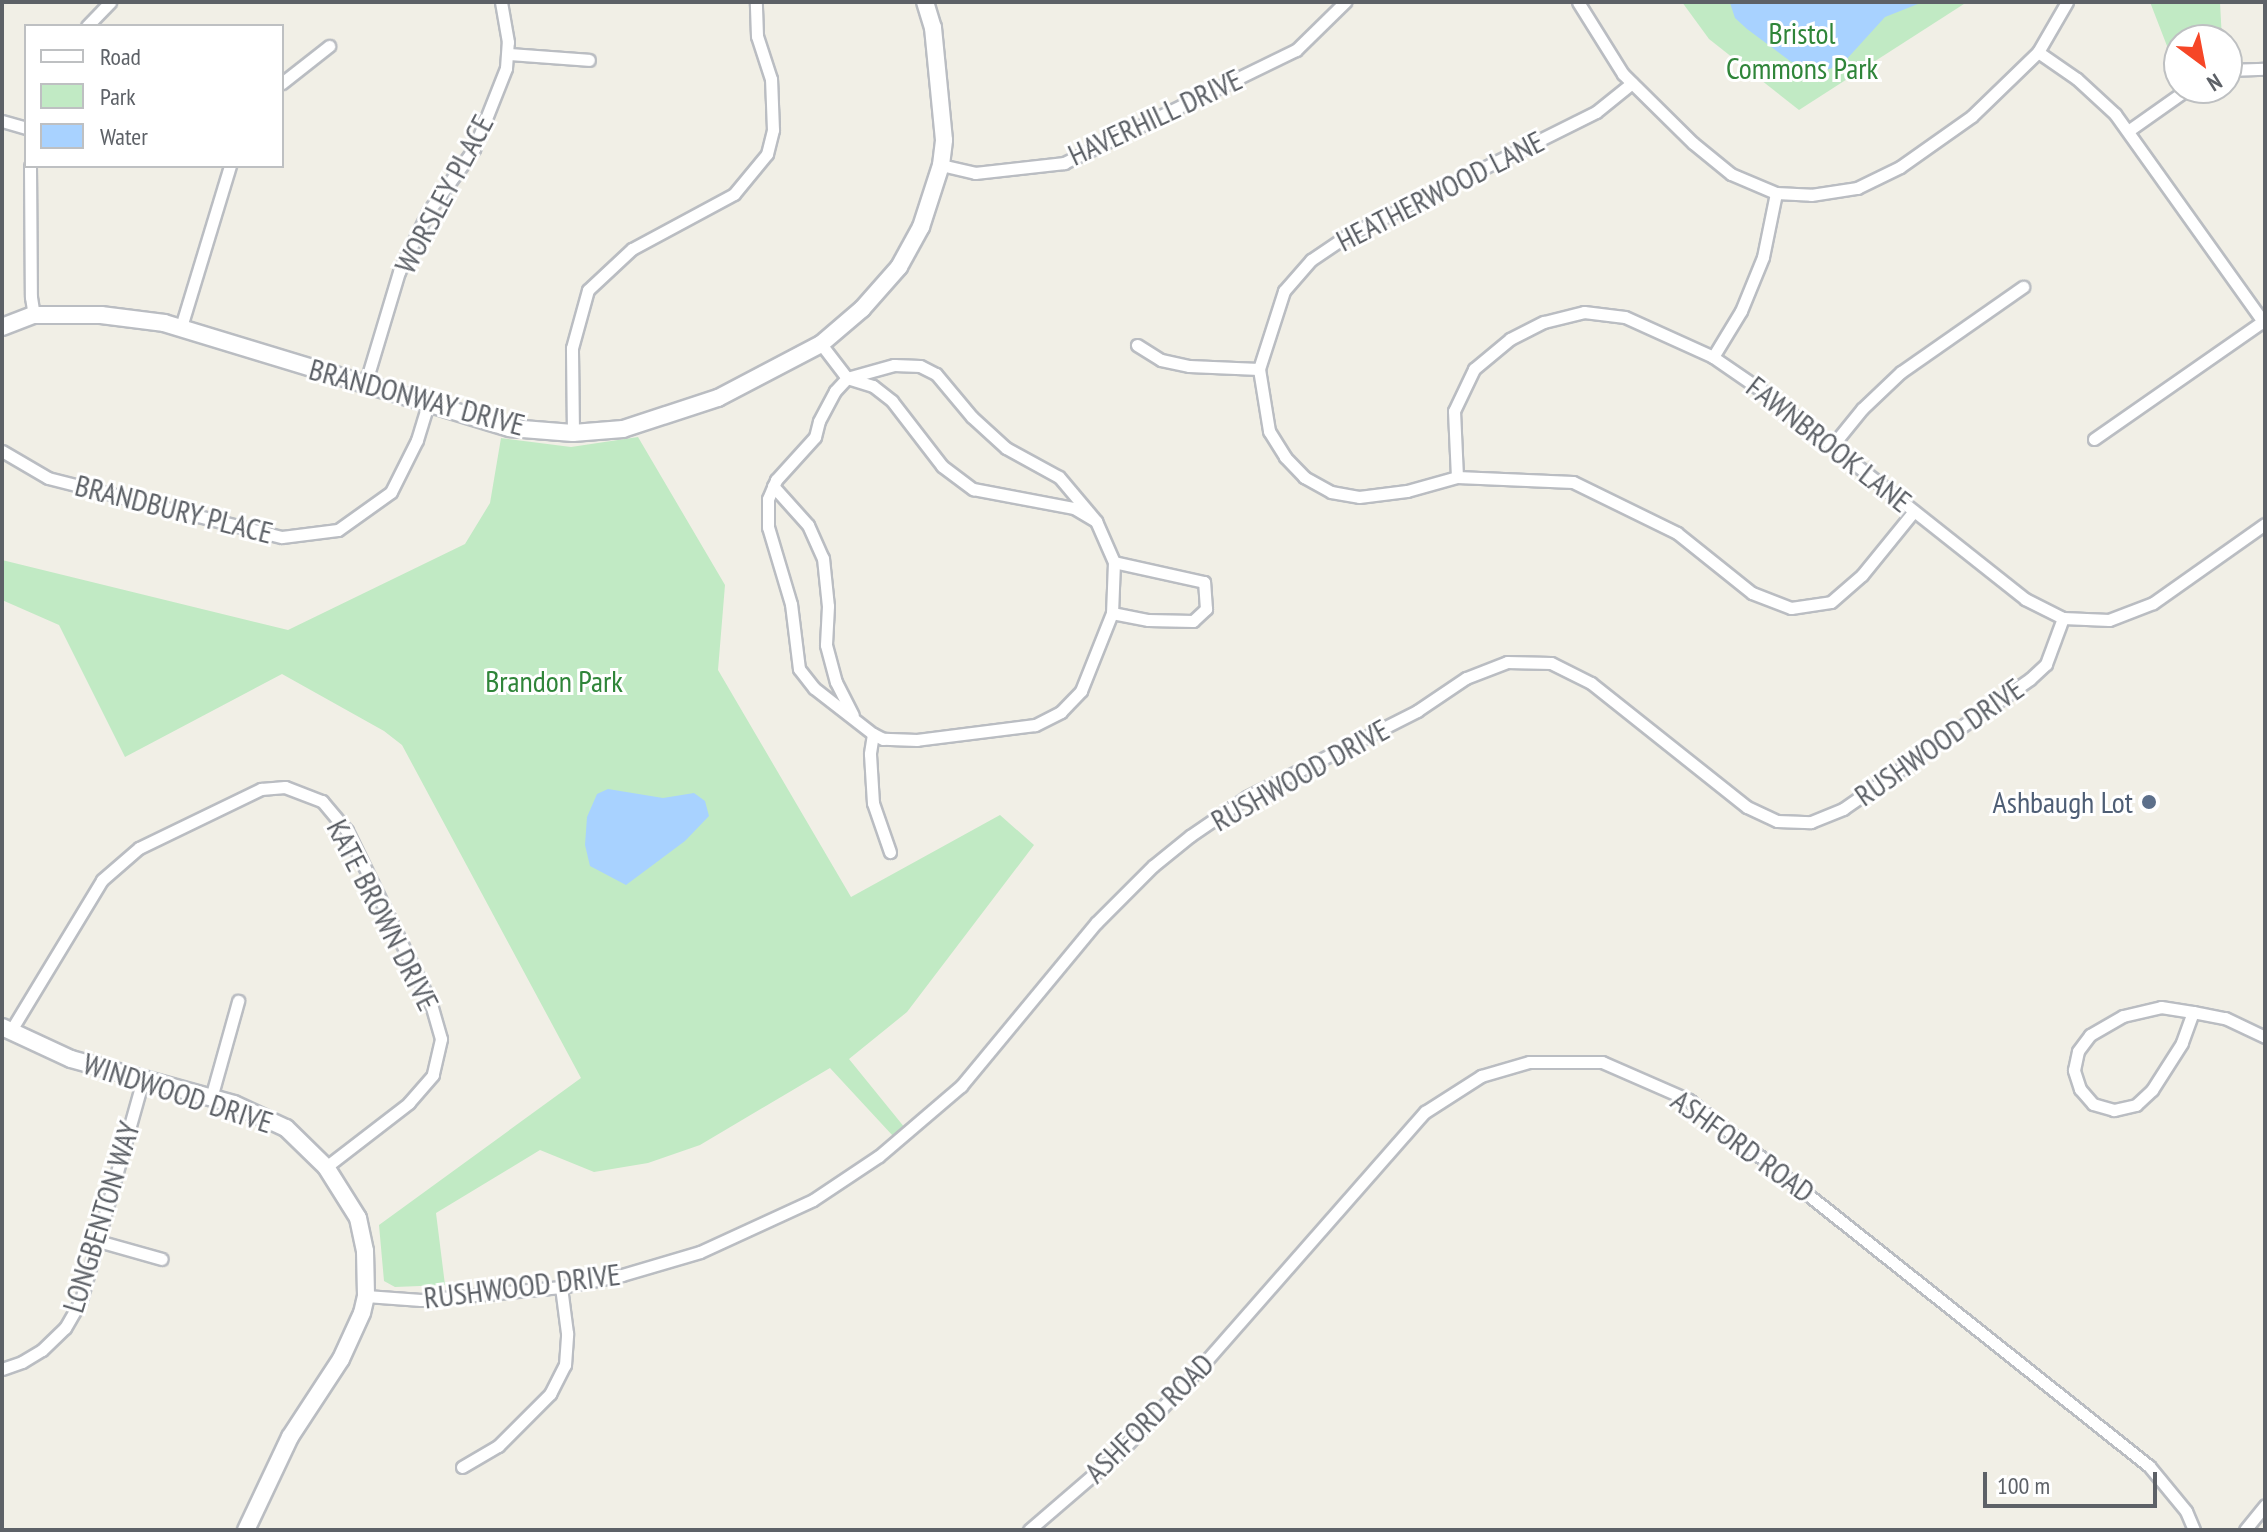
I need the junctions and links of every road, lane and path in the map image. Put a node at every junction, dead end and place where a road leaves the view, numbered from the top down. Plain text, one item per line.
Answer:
1 (110, 2) edge
2 (501, 2) edge
3 (756, 2) edge
4 (925, 2) edge
5 (1345, 2) edge
6 (1578, 2) edge
7 (2067, 2) edge
8 (89, 24) edge
9 (329, 46) dead end
10 (2038, 52) junction
11 (508, 54) junction
12 (589, 60) dead end
13 (2265, 69) edge
14 (2243, 70) edge
15 (284, 81) edge
16 (1632, 83) junction
17 (2166, 104) edge
18 (2, 121) edge
19 (24, 127) edge
20 (2128, 131) junction
21 (941, 165) junction
22 (30, 168) edge
23 (229, 168) edge
24 (1776, 193) junction
25 (2023, 287) dead end
26 (34, 315) junction
27 (2264, 322) edge
28 (2, 327) edge
29 (181, 327) junction
30 (821, 344) junction
31 (1137, 345) dead end
32 (1713, 357) junction
33 (1259, 369) junction
34 (847, 378) junction
35 (365, 385) junction
36 (428, 405) junction
37 (573, 433) junction
38 (2094, 439) dead end
39 (1832, 446) junction
40 (2, 451) edge
41 (1457, 477) junction
42 (773, 486) junction
43 (1914, 511) junction
44 (1096, 521) junction
45 (2265, 524) edge
46 (1114, 562) junction
47 (1112, 613) junction
48 (2063, 618) junction
49 (856, 721) junction
50 (873, 734) junction
51 (890, 852) dead end
52 (238, 1001) dead end
53 (2193, 1012) junction
54 (6, 1030) edge
55 (2265, 1037) edge
56 (143, 1079) junction
57 (211, 1098) junction
58 (326, 1167) junction
59 (98, 1241) junction
60 (162, 1259) dead end
61 (561, 1287) junction
62 (366, 1296) junction
63 (2, 1369) edge
64 (462, 1467) dead end
65 (2265, 1505) edge
66 (246, 1530) edge
67 (1029, 1530) edge
68 (2194, 1530) edge
69 (2245, 1530) edge

1 - 8 street
2 - 11 street, WORSLEY PLACE
3 - 37 street
4 - 21 street, BRANDONWAY DRIVE
5 - 21 street, HAVERHILL DRIVE
6 - 16 street
7 - 10 street
9 - 15 street
10 - 20 street
10 - 24 street
11 - 12 street
11 - 35 street, WORSLEY PLACE
13 - 14 street
16 - 24 street
16 - 33 street, HEATHERWOOD LANE
17 - 20 street
18 - 19 street
20 - 27 street
21 - 30 street, BRANDONWAY DRIVE
22 - 26 street
23 - 29 street
24 - 32 street
25 - 39 street
26 - 28 street, BRANDONWAY DRIVE
26 - 29 street, BRANDONWAY DRIVE
27 - 38 street
29 - 35 street, BRANDONWAY DRIVE
30 - 34 street
30 - 37 street, BRANDONWAY DRIVE
31 - 33 street
32 - 39 street, FAWNBROOK LANE
32 - 41 street, FAWNBROOK LANE
33 - 41 street, HEATHERWOOD LANE
34 - 42 street
34 - 44 street
34 - 44 street
35 - 36 street, BRANDONWAY DRIVE
36 - 37 street, BRANDONWAY DRIVE
36 - 40 street, BRANDBURY PLACE
39 - 43 street, FAWNBROOK LANE
41 - 43 street, HEATHERWOOD LANE
42 - 49 street
42 - 49 street
43 - 48 street, FAWNBROOK LANE
44 - 46 street
45 - 48 street, FAWNBROOK LANE
46 - 47 street
46 - 47 street
47 - 50 street
48 - 61 street, RUSHWOOD DRIVE
49 - 50 street
50 - 51 street
52 - 57 street
53 - 53 street
53 - 55 street
54 - 56 street, WINDWOOD DRIVE
54 - 58 street, KATE BROWN DRIVE
56 - 57 street, WINDWOOD DRIVE
56 - 59 street, LONGBENTON WAY
57 - 58 street, WINDWOOD DRIVE
58 - 62 street, WINDWOOD DRIVE
59 - 60 street
59 - 63 street, LONGBENTON WAY
61 - 62 street, RUSHWOOD DRIVE
61 - 64 street
62 - 66 street, WINDWOOD DRIVE
65 - 69 street
67 - 68 street, ASHFORD ROAD

